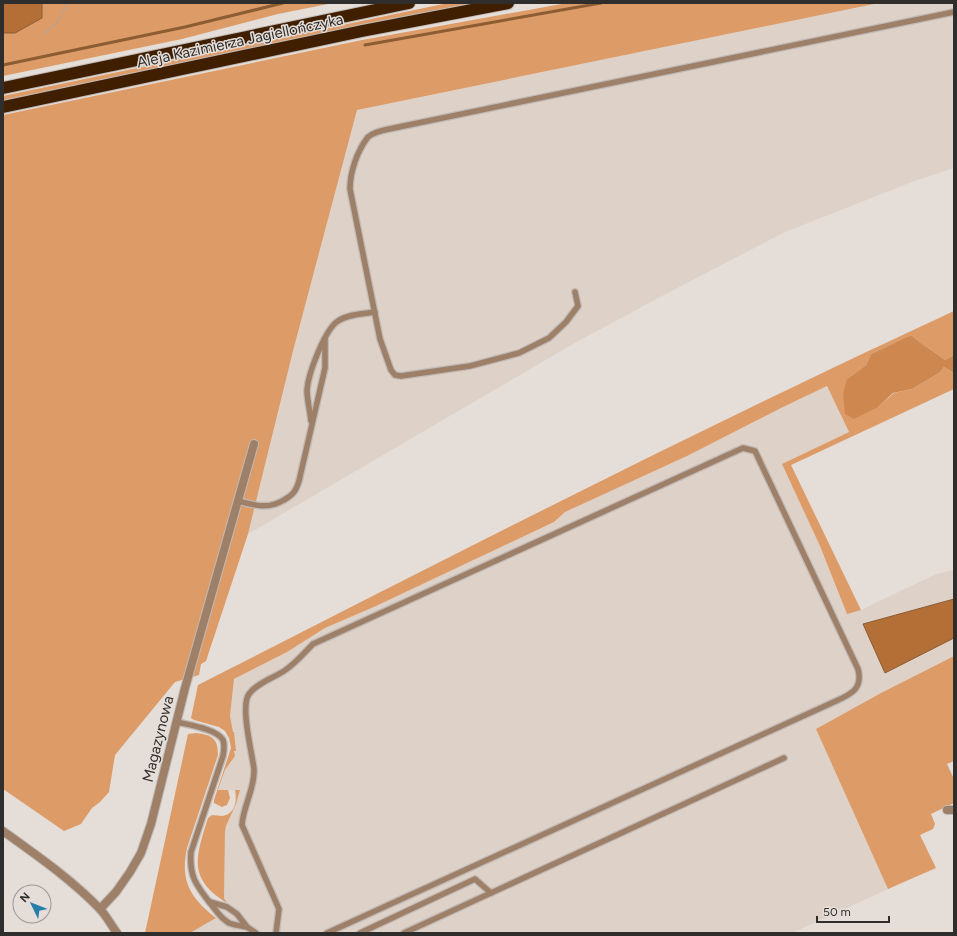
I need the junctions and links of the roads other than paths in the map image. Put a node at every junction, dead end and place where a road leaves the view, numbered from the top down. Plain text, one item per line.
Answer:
1 (409, 3) edge
2 (508, 3) edge
3 (954, 12) edge
4 (3, 88) edge
5 (3, 107) edge
6 (575, 292) dead end
7 (375, 312) junction
8 (325, 340) junction
9 (311, 425) junction
10 (254, 444) dead end
11 (238, 501) junction
12 (177, 722) junction
13 (784, 758) dead end
14 (3, 831) edge
15 (491, 893) junction
16 (209, 902) junction
17 (100, 909) junction
18 (247, 927) junction
19 (117, 933) edge
20 (256, 933) edge
21 (276, 933) edge
22 (327, 933) edge
23 (360, 933) edge
24 (404, 933) edge

1 - 4 highway, Aleja Kazimierza Jagiellończyka
2 - 5 highway, Aleja Kazimierza Jagiellończyka
3 - 7 lane
6 - 7 lane
7 - 8 lane
8 - 9 lane
8 - 9 lane
9 - 11 lane
10 - 11 street, Magazynowa
11 - 12 street, Magazynowa
12 - 16 lane
12 - 17 street, Magazynowa
13 - 15 lane
14 - 17 street
15 - 23 lane
15 - 24 lane
16 - 18 lane
16 - 18 lane
17 - 19 street
18 - 20 lane
21 - 22 lane

